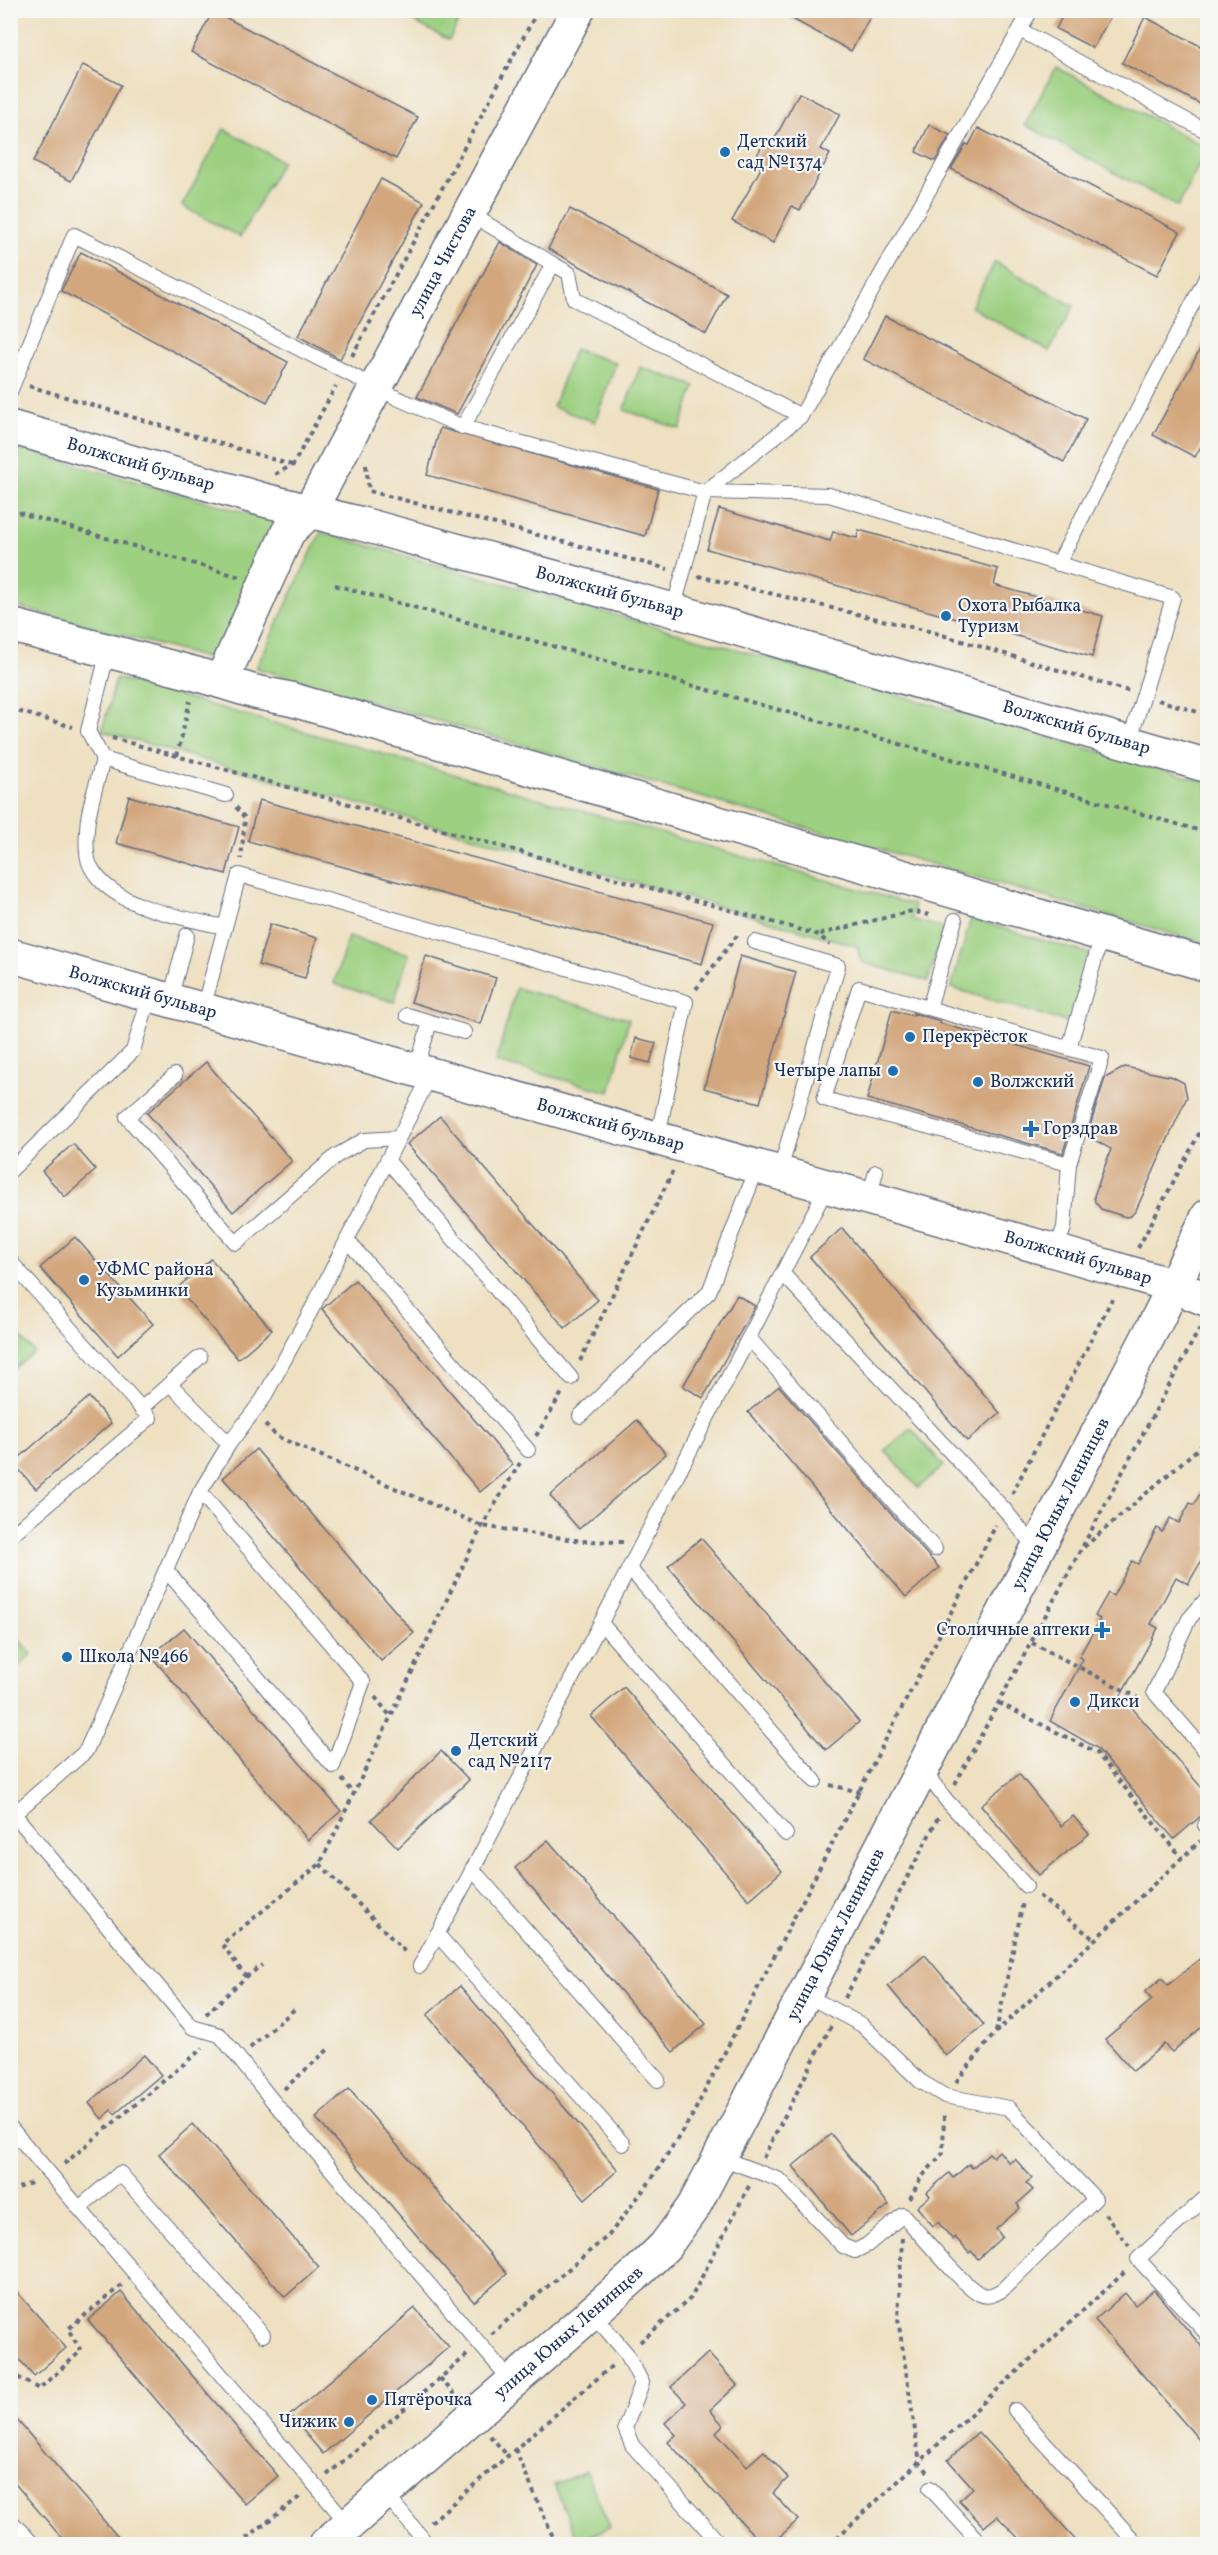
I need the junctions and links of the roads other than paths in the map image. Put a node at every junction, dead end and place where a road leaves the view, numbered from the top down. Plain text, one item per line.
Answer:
1 (578, 10) edge
2 (1031, 10) edge
3 (1020, 30) junction
4 (1208, 132) edge
5 (469, 213) junction
6 (553, 264) junction
7 (1208, 274) edge
8 (12, 387) edge
9 (376, 388) junction
10 (801, 416) junction
11 (10, 427) edge
12 (463, 427) junction
13 (705, 492) junction
14 (318, 514) junction
15 (1058, 564) junction
16 (674, 610) junction
17 (10, 625) edge
18 (108, 651) junction
19 (217, 680) junction
20 (255, 692) junction
21 (1129, 743) junction
22 (103, 759) junction
23 (1208, 766) edge
24 (226, 795) road end
25 (955, 921) road end
26 (225, 927) junction
27 (1102, 934) junction
28 (187, 935) dead end
29 (755, 942) dead end
30 (10, 955) edge
31 (1208, 965) edge
32 (160, 997) junction
33 (929, 1008) junction
34 (203, 1010) junction
35 (408, 1015) dead end
36 (430, 1022) junction
37 (464, 1032) dead end
38 (1069, 1048) junction
39 (423, 1072) junction
40 (175, 1075) dead end
41 (399, 1138) junction
42 (657, 1140) junction
43 (387, 1160) junction
44 (1069, 1164) junction
45 (10, 1171) edge
46 (768, 1171) junction
47 (827, 1187) junction
48 (1208, 1216) edge
49 (347, 1240) junction
50 (1055, 1251) junction
51 (10, 1261) edge
52 (783, 1275) junction
53 (1174, 1286) junction
54 (1204, 1313) edge
55 (750, 1339) junction
56 (200, 1357) dead end
57 (572, 1377) road end
58 (170, 1384) junction
59 (141, 1409) junction
60 (580, 1416) dead end
61 (229, 1444) junction
62 (528, 1450) road end
63 (200, 1492) junction
64 (10, 1536) edge
65 (935, 1550) dead end
66 (1037, 1550) junction
67 (629, 1568) junction
68 (166, 1570) junction
69 (1208, 1597) edge
70 (601, 1623) junction
71 (1208, 1754) edge
72 (923, 1770) junction
73 (815, 1781) road end
74 (12, 1816) edge
75 (786, 1834) dead end
76 (472, 1869) junction
77 (1026, 1886) road end
78 (437, 1934) junction
79 (420, 1966) road end
80 (806, 1995) junction
81 (658, 2080) dead end
82 (10, 2127) edge
83 (623, 2144) dead end
84 (721, 2158) junction
85 (1206, 2200) edge
86 (79, 2208) junction
87 (593, 2314) junction
88 (263, 2335) dead end
89 (1208, 2335) edge
90 (512, 2382) junction
91 (1015, 2410) dead end
92 (930, 2488) road end
93 (385, 2493) junction
94 (10, 2520) edge
95 (337, 2535) edge
96 (422, 2539) edge
97 (33, 2544) edge
98 (720, 2544) edge
99 (981, 2544) edge
100 (1137, 2544) edge

1 - 5 main road, улица Чистова
2 - 3 lane
3 - 4 lane
3 - 10 lane
5 - 6 lane
5 - 9 main road, улица Чистова
6 - 10 lane
6 - 12 lane
7 - 15 lane
8 - 9 lane
9 - 12 lane
9 - 14 main road, улица Чистова
10 - 13 lane
11 - 14 main road, Волжский бульвар
12 - 13 lane
13 - 15 lane
13 - 16 lane
14 - 16 main road, Волжский бульвар
14 - 19 main road
14 - 20 main road
15 - 21 lane
16 - 21 main road, Волжский бульвар
17 - 18 main road
18 - 19 main road
18 - 22 lane
19 - 20 main road
20 - 27 main road
21 - 23 main road, Волжский бульвар
22 - 24 lane
22 - 26 lane
25 - 33 lane
26 - 34 lane
26 - 42 lane
27 - 31 main road
27 - 38 lane
28 - 32 lane
29 - 46 lane
30 - 32 main road, Волжский бульвар
32 - 34 main road, Волжский бульвар
32 - 45 lane
33 - 38 lane
33 - 44 lane
34 - 39 main road, Волжский бульвар
35 - 36 lane
36 - 37 lane
36 - 39 lane
38 - 44 lane
39 - 41 lane
39 - 42 main road, Волжский бульвар
40 - 41 lane
41 - 43 lane
42 - 46 main road, Волжский бульвар
43 - 49 lane
43 - 57 lane
44 - 50 lane
46 - 47 main road, Волжский бульвар
46 - 60 lane
47 - 50 main road, Волжский бульвар
47 - 52 lane
48 - 53 main road, улица Юных Ленинцев
49 - 61 lane
49 - 62 lane
50 - 53 main road, Волжский бульвар
51 - 59 lane
52 - 55 lane
52 - 66 lane
53 - 54 main road, Волжский бульвар
53 - 66 main road, улица Юных Ленинцев
55 - 65 lane
55 - 67 lane
56 - 58 lane
58 - 59 lane
58 - 61 lane
59 - 64 lane
61 - 63 lane
63 - 68 lane
63 - 68 lane
66 - 72 main road, улица Юных Ленинцев
67 - 70 lane
67 - 73 lane
68 - 74 lane
69 - 71 lane
70 - 75 lane
70 - 76 lane
72 - 77 lane
72 - 80 main road, улица Юных Ленинцев
74 - 90 lane
76 - 78 lane
76 - 81 lane
78 - 79 lane
78 - 83 lane
80 - 84 main road, улица Юных Ленинцев
80 - 84 lane
82 - 86 lane
84 - 87 main road, улица Юных Ленинцев
85 - 89 lane
86 - 88 lane
86 - 95 lane
87 - 90 main road, улица Юных Ленинцев
87 - 98 lane
90 - 93 main road, улица Юных Ленинцев
91 - 100 lane
92 - 99 lane
93 - 95 main road, улица Юных Ленинцев
93 - 96 lane
94 - 97 lane

